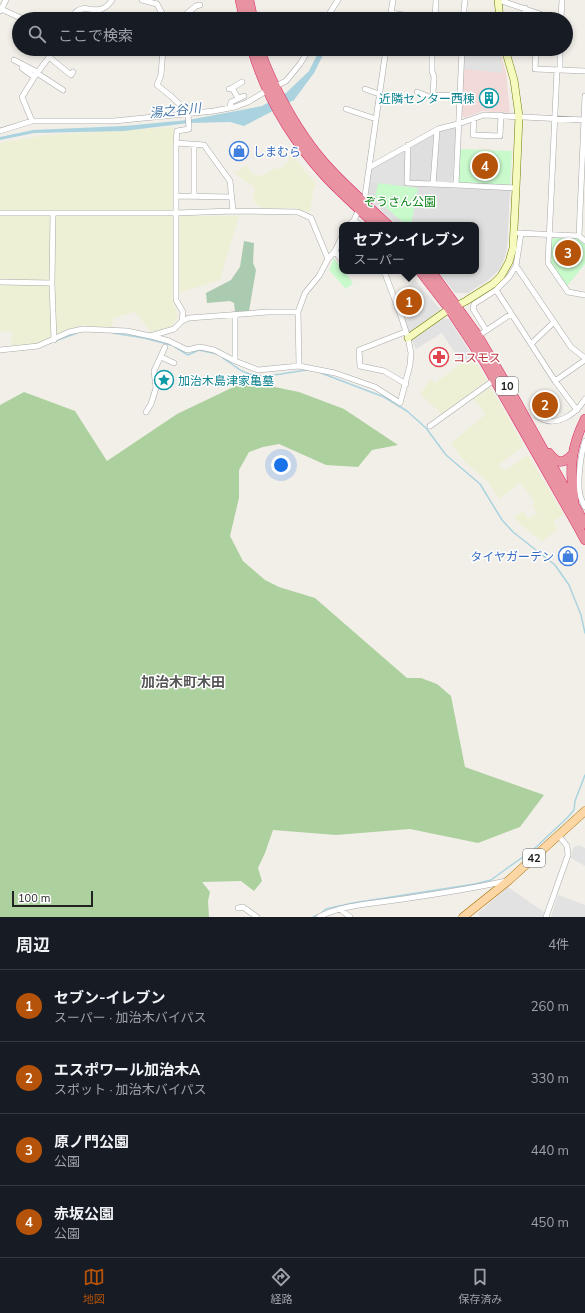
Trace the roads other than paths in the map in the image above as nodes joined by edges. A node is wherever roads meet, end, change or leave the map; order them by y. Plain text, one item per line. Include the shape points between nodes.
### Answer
1 (6, 0) edge
2 (112, 0) edge
3 (142, 0) edge
4 (240, 0) edge
5 (249, 0) edge
6 (338, 0) edge
7 (393, 0) edge
8 (436, 0) edge
9 (465, 0) edge
10 (498, 0) edge
11 (562, 0) edge
12 (200, 5) dead end
13 (525, 8) junction
14 (0, 10) edge
15 (76, 12) edge
16 (161, 12) edge
17 (189, 12) edge
18 (243, 12) edge
19 (252, 12) edge
20 (330, 12) edge
21 (391, 12) edge
22 (435, 12) edge
23 (464, 12) edge
24 (499, 12) edge
25 (525, 12) edge
26 (535, 12) edge
27 (561, 12) edge
28 (12, 15) edge
29 (162, 56) edge
30 (255, 56) edge
31 (262, 56) edge
32 (305, 56) edge
33 (385, 56) edge
34 (431, 56) edge
35 (462, 56) edge
36 (507, 56) edge
37 (536, 56) edge
38 (559, 56) edge
39 (49, 57) joint
40 (14, 60) dead end
41 (22, 68) dead end
42 (558, 70) junction
43 (585, 71) edge
44 (73, 72) dead end
45 (36, 74) junction
46 (242, 82) dead end
47 (365, 89) dead end
48 (63, 90) dead end
49 (273, 91) junction
50 (417, 92) dead end
51 (379, 94) junction
52 (435, 95) junction
53 (459, 96) junction
54 (585, 96) edge
55 (230, 108) junction
56 (346, 109) dead end
57 (188, 114) junction
58 (501, 115) junction
59 (519, 116) junction
60 (555, 118) junction
61 (376, 119) junction
62 (474, 119) junction
63 (584, 120) junction
64 (32, 122) junction
65 (458, 124) junction
66 (437, 130) junction
67 (0, 131) edge
68 (176, 143) junction
69 (194, 145) junction
70 (408, 145) junction
71 (584, 163) edge
72 (370, 167) junction
73 (433, 184) junction
74 (456, 185) junction
75 (516, 188) junction
76 (176, 196) junction
77 (194, 196) junction
78 (232, 197) junction
79 (583, 201) edge
80 (361, 204) junction
81 (233, 212) junction
82 (0, 213) edge
83 (53, 213) junction
84 (176, 213) junction
85 (354, 220) joint
86 (356, 222) edge
87 (374, 222) edge
88 (384, 222) edge
89 (518, 233) junction
90 (550, 234) junction
91 (579, 236) junction
92 (585, 241) edge
93 (339, 242) edge
94 (335, 251) junction
95 (339, 257) edge
96 (328, 259) junction
97 (516, 266) junction
98 (385, 274) edge
99 (423, 274) edge
100 (433, 274) edge
101 (0, 282) edge
102 (52, 283) junction
103 (496, 290) junction
104 (585, 295) edge
105 (453, 308) junction
106 (298, 312) junction
107 (235, 314) junction
108 (511, 314) junction
109 (182, 321) junction
110 (554, 322) junction
111 (486, 330) junction
112 (406, 335) junction
113 (150, 336) junction
114 (478, 336) junction
115 (54, 340) junction
116 (167, 343) junction
117 (531, 344) junction
118 (0, 350) edge
119 (161, 357) junction
120 (585, 359) edge
121 (235, 361) junction
122 (174, 363) dead end
123 (299, 366) junction
124 (494, 380) junction
125 (554, 381) junction
126 (406, 384) junction
127 (585, 400) edge
128 (577, 410) junction
129 (146, 412) dead end
130 (537, 416) dead end
131 (585, 419) edge
132 (430, 426) dead end
133 (585, 441) edge
134 (539, 442) junction
135 (572, 456) junction
136 (583, 469) edge
137 (575, 507) junction
138 (585, 507) edge
139 (581, 525) edge
140 (585, 540) edge
141 (585, 811) edge
142 (559, 836) junction
143 (508, 881) junction
144 (238, 908) dead end
145 (340, 910) junction
146 (257, 917) edge
147 (319, 917) edge
148 (350, 917) edge
149 (464, 917) edge
150 (546, 917) edge

1 - 14 street
2 - 15 street via 104,9 82,9
3 - 16 street via 157,4
4 - 18 highway
5 - 19 highway
6 - 20 street
7 - 21 street
8 - 22 street
9 - 23 street
10 - 13 street
10 - 24 street
11 - 27 street
12 - 17 street
13 - 25 street
13 - 26 street
14 - 28 street
29 - 57 street via 161,75 157,85
30 - 49 highway via 260,71
31 - 49 highway
32 - 49 street via 286,81
33 - 51 street
34 - 52 street
35 - 53 street
36 - 59 street via 514,80
37 - 42 street via 535,69
38 - 42 street
39 - 44 street via 71,74
39 - 45 street
40 - 45 street
41 - 45 street
42 - 43 street
42 - 60 street
45 - 48 street
45 - 64 street via 22,97
46 - 55 street via 231,88 241,97 231,102
47 - 51 street
49 - 55 street
49 - 80 highway via 310,158 326,176
50 - 52 street via 432,98
51 - 61 street
52 - 53 street
53 - 65 street
54 - 63 street
55 - 57 street
56 - 61 street
57 - 64 street via 114,121
57 - 68 street via 189,129 176,131
58 - 59 street
58 - 62 street via 484,114
58 - 62 street via 500,136 473,135
59 - 60 street
59 - 75 street
60 - 63 street
60 - 90 street
61 - 72 street
62 - 65 street
63 - 71 street
64 - 67 street
65 - 66 street
65 - 74 street
66 - 70 street
66 - 73 street
68 - 69 street
68 - 76 street
69 - 77 street
69 - 78 street via 204,145 230,181
70 - 72 street
70 - 73 street via 407,183
71 - 79 street
72 - 80 street
73 - 74 street
74 - 75 street
75 - 89 street
76 - 77 street
76 - 84 street
77 - 78 street
78 - 81 street
79 - 91 street
80 - 85 street
80 - 87 highway
80 - 88 highway
81 - 84 street
81 - 96 street via 298,212 311,218
82 - 83 street
83 - 84 street
83 - 102 street
84 - 109 street via 176,300 183,312
85 - 86 street
89 - 90 street
89 - 97 street
89 - 105 street via 509,262 501,276 493,284
90 - 91 street
90 - 104 street via 548,263 568,292
91 - 92 street
93 - 94 street
94 - 95 street
94 - 96 street
96 - 106 street via 306,293
97 - 103 street
97 - 110 street
98 - 112 street
99 - 105 highway, 10
100 - 105 highway, 10
101 - 102 street
102 - 115 street
103 - 108 street
103 - 111 street via 474,304 473,309
105 - 112 street
105 - 114 highway, 10
105 - 124 highway, 10
106 - 107 street
106 - 123 street
107 - 109 street via 189,318
107 - 121 street
108 - 111 street
108 - 117 street
109 - 113 street via 174,329
110 - 117 street
110 - 120 street via 571,347
111 - 114 street
112 - 126 street via 411,353
112 - 126 street via 359,350 360,366 384,371
113 - 115 street via 127,331 82,329
113 - 116 street
114 - 134 highway, 10
115 - 118 street via 38,346
116 - 119 street
116 - 121 street via 187,350 200,347 214,350
117 - 125 street
119 - 122 street
119 - 129 street via 154,371 156,388
120 - 125 street
121 - 123 street via 258,370
123 - 126 street via 335,373 375,387 400,403
124 - 132 street
124 - 139 highway, 10
125 - 128 street
127 - 128 street
128 - 130 street via 564,420 558,421
131 - 135 highway, 10
133 - 136 street via 582,451
134 - 135 highway, 10 via 557,461 563,462
134 - 137 highway, 10
135 - 137 highway, 10 via 571,476
136 - 138 street via 579,489
137 - 139 highway, 10
139 - 140 highway, 10
141 - 142 main road, 42
142 - 143 main road, 42
142 - 150 street via 567,846 568,855
143 - 145 street
143 - 149 main road, 42
144 - 146 street via 242,907
145 - 147 street via 327,912
145 - 148 street

